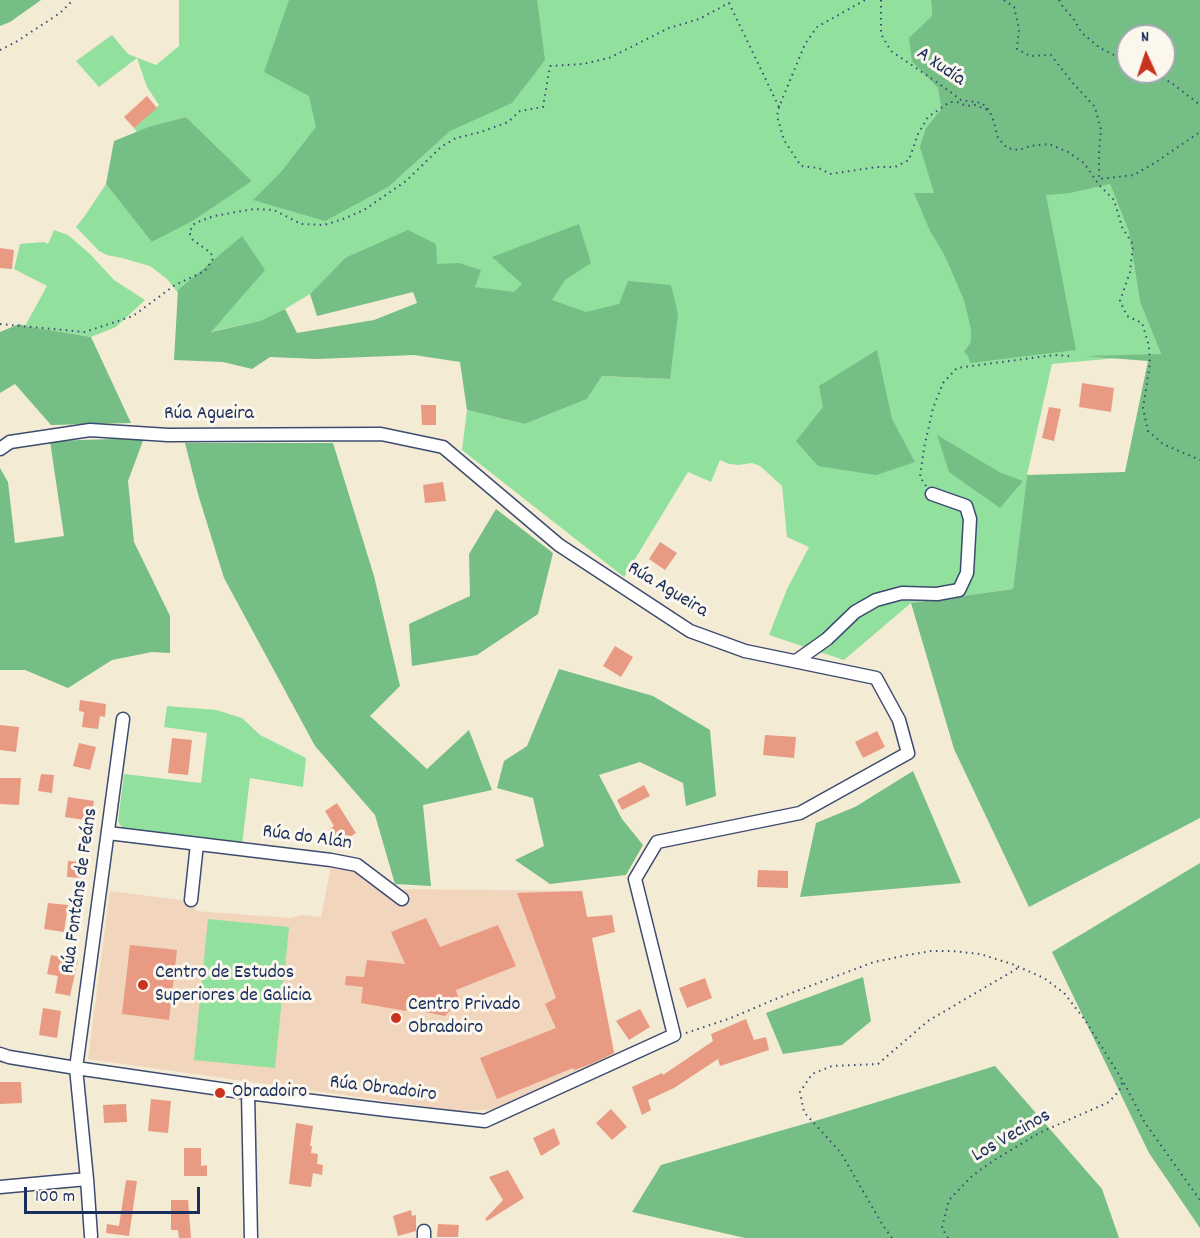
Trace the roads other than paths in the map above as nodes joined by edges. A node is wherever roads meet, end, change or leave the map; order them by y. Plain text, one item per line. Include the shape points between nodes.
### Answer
1 (0, 449) edge
2 (932, 494) road end
3 (795, 661) junction
4 (123, 719) dead end
5 (108, 833) junction
6 (197, 844) junction
7 (402, 899) dead end
8 (191, 900) dead end
9 (674, 1035) joint
10 (0, 1054) edge
11 (76, 1068) junction
12 (248, 1093) junction
13 (87, 1179) junction
14 (0, 1187) edge
15 (91, 1236) dead end
16 (251, 1238) edge

1 - 3 street, Rúa Agueira via 10,442 90,430 168,435 381,434 443,447 559,546 690,631 745,651
2 - 3 street via 966,506 970,519 967,573 959,590 902,593 876,600 855,612 827,639
3 - 9 street, Rúa Agueira via 876,678 899,720 908,753 801,813 657,842 635,879
4 - 5 street, Rúa Fontáns de Feáns
5 - 6 street, Rúa do Alán
5 - 11 street, Rúa Fontáns de Feáns
6 - 7 street, Rúa do Alán via 357,864
6 - 8 street
9 - 12 street, Rúa Obradoiro via 485,1121
10 - 11 street, Rúa Obradoiro
11 - 12 street, Rúa Obradoiro
11 - 13 street, Rúa Fontáns de Feáns
12 - 16 street
13 - 14 street
13 - 15 street, Rúa Fontáns de Feáns

